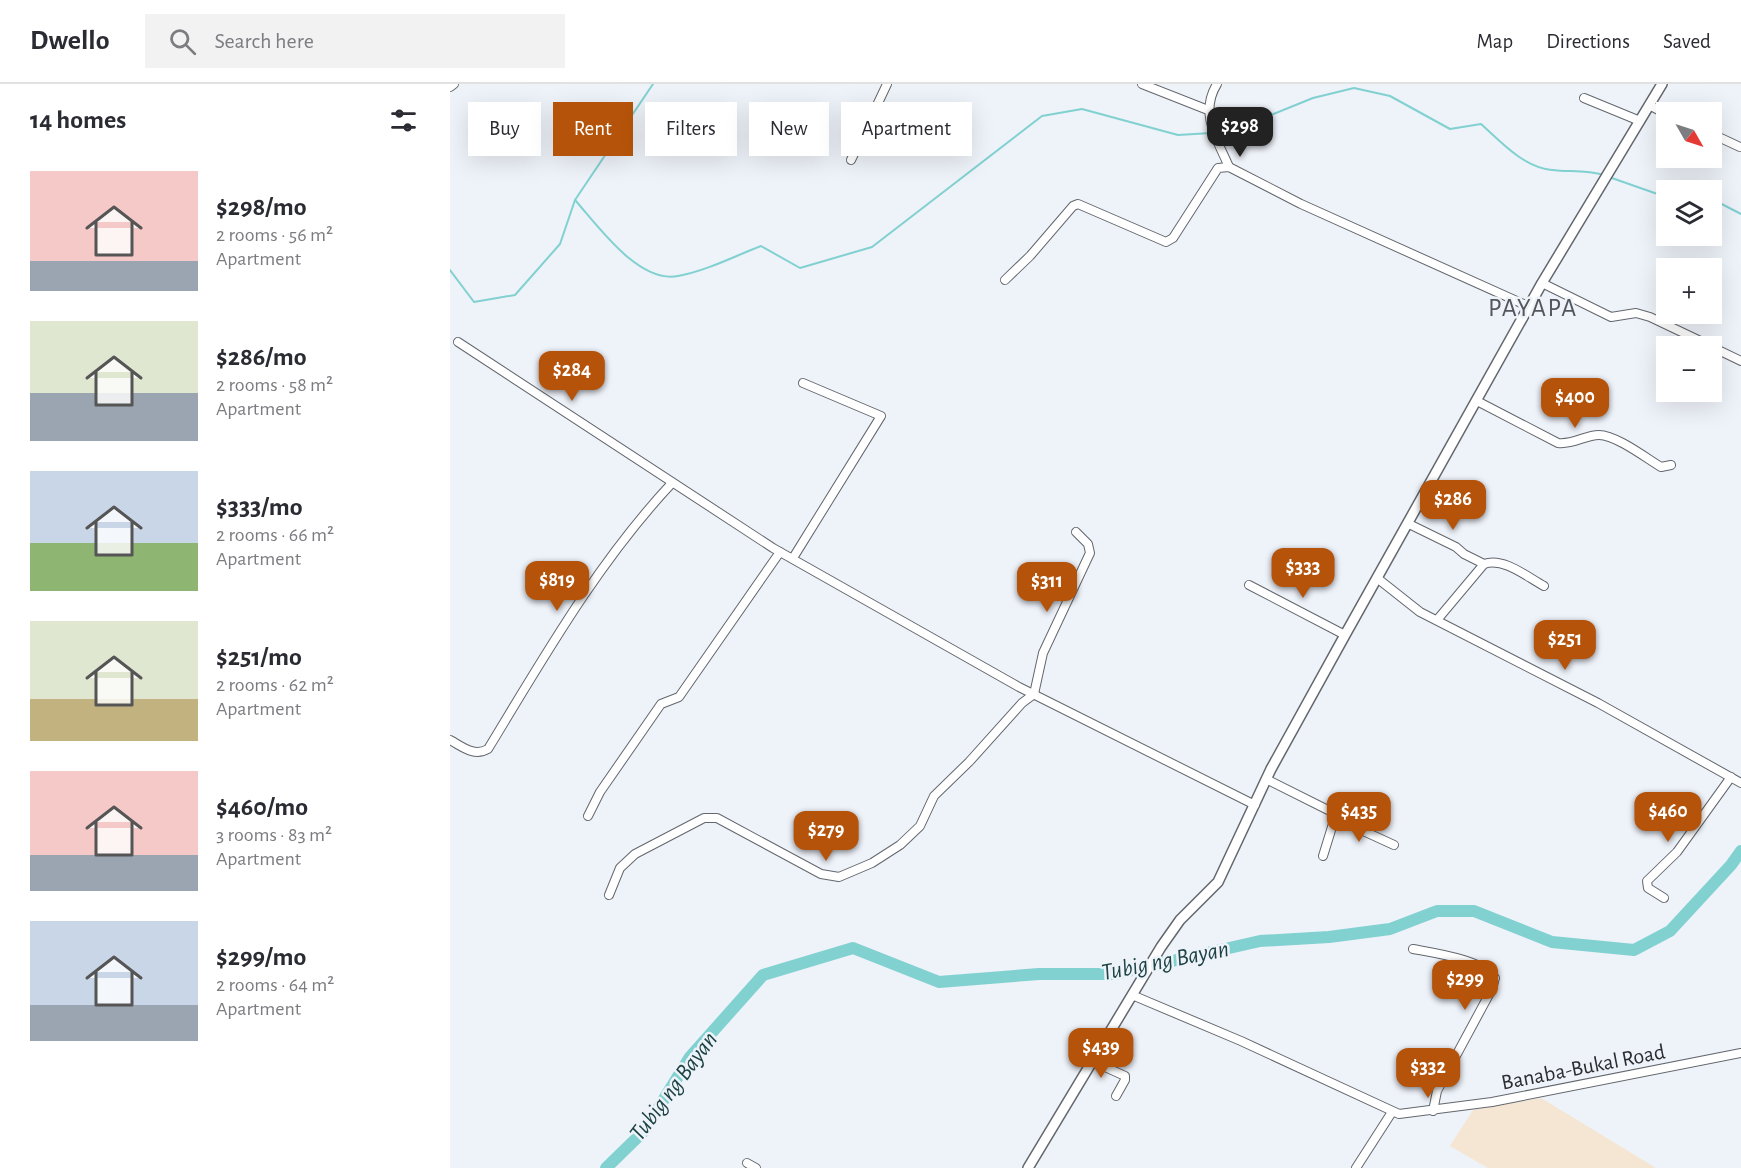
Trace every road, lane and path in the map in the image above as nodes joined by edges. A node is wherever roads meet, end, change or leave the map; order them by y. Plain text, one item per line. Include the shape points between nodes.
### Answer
1 (454, 84) edge
2 (887, 84) edge
3 (1142, 84) edge
4 (1217, 84) edge
5 (1662, 84) edge
6 (450, 87) edge
7 (1584, 98) dead end
8 (1649, 105) junction
9 (1656, 109) edge
10 (1208, 110) junction
11 (1640, 121) junction
12 (1722, 139) edge
13 (1740, 147) edge
14 (851, 160) dead end
15 (1229, 167) junction
16 (1005, 280) dead end
17 (1542, 283) junction
18 (1530, 307) junction
19 (1689, 336) edge
20 (458, 342) dead end
21 (1722, 352) edge
22 (1741, 361) edge
23 (803, 383) dead end
24 (1477, 401) junction
25 (1671, 465) dead end
26 (672, 483) junction
27 (1409, 524) junction
28 (1076, 532) dead end
29 (780, 552) junction
30 (793, 558) junction
31 (1484, 564) junction
32 (1377, 578) junction
33 (1249, 585) dead end
34 (1544, 586) dead end
35 (1437, 620) junction
36 (1345, 635) junction
37 (1034, 694) junction
38 (450, 740) edge
39 (1731, 777) junction
40 (1266, 779) junction
41 (1741, 783) edge
42 (1255, 805) junction
43 (588, 816) dead end
44 (1335, 818) junction
45 (1394, 845) dead end
46 (1323, 856) dead end
47 (609, 895) dead end
48 (1664, 898) dead end
49 (1413, 949) dead end
50 (1132, 995) junction
51 (1741, 1053) edge
52 (1092, 1061) junction
53 (1116, 1096) dead end
54 (1433, 1111) junction
55 (1392, 1112) junction
56 (747, 1163) dead end
57 (756, 1168) edge
58 (1029, 1168) edge
59 (1356, 1168) edge

1 - 6 street
2 - 14 street
3 - 10 street
4 - 10 street via 1209,97
5 - 8 main road
7 - 11 street
8 - 9 street
8 - 11 main road
10 - 15 street
11 - 17 main road
12 - 13 street
15 - 16 street via 1218,168 1173,238 1166,242 1078,204
15 - 18 street via 1300,204
17 - 18 main road
17 - 19 street via 1611,317 1636,313
18 - 24 main road
20 - 26 street
21 - 22 street
23 - 30 street via 880,416
24 - 25 street via 1558,443 1598,435 1610,437 1661,467
24 - 27 main road
26 - 29 street
26 - 38 street via 639,519 564,624 488,748 472,752
27 - 31 street
27 - 32 main road
28 - 37 street via 1088,544 1090,554 1042,652
29 - 30 street
29 - 43 street via 679,697 661,704 600,792
30 - 37 street
31 - 34 street via 1504,564
31 - 35 street
32 - 35 street via 1420,612
32 - 36 main road
33 - 36 street
35 - 39 street
36 - 40 main road
37 - 42 street
37 - 47 street via 934,795 920,826 872,863 839,877 821,874 717,818 704,818 635,854 620,868
39 - 41 street
39 - 48 street via 1677,852 1647,881 1648,888
40 - 42 main road
40 - 44 street via 1333,811
42 - 50 main road via 1218,882 1180,920
44 - 45 street
44 - 46 street
49 - 54 street via 1454,957 1491,971 1495,978 1437,1091
50 - 52 main road
50 - 55 street, Banaba-Bukal Road
51 - 54 street, Banaba-Bukal Road
52 - 53 street via 1125,1076
52 - 58 main road
54 - 55 street, Banaba-Bukal Road
55 - 59 street
56 - 57 street

